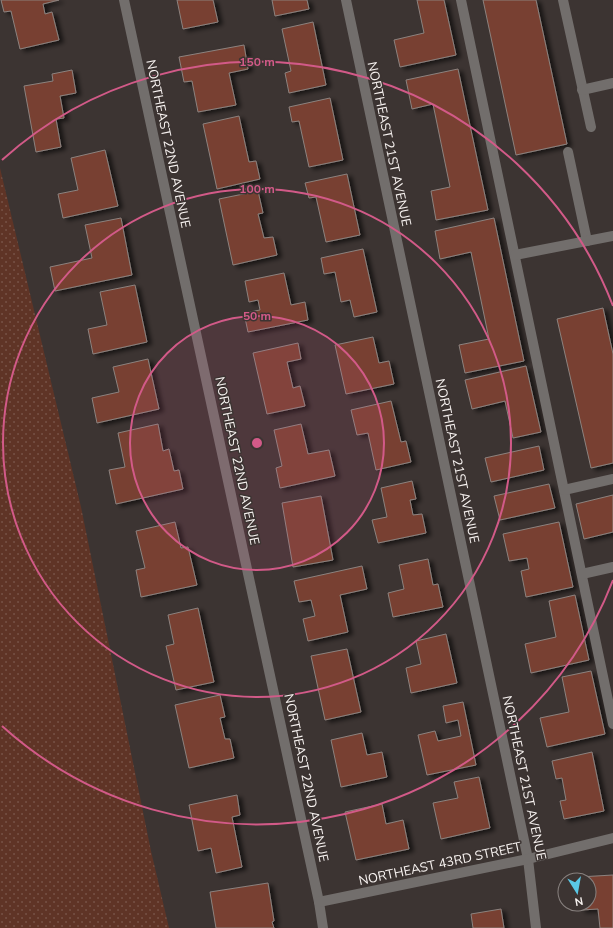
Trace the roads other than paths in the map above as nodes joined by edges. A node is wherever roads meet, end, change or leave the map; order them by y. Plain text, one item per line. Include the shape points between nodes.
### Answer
1 (124, 0) edge
2 (346, 0) edge
3 (461, 0) edge
4 (563, 0) edge
5 (613, 83) edge
6 (582, 90) junction
7 (591, 127) dead end
8 (568, 152) dead end
9 (613, 236) edge
10 (587, 241) junction
11 (515, 255) junction
12 (613, 479) edge
13 (564, 490) junction
14 (613, 567) edge
15 (582, 574) junction
16 (613, 724) edge
17 (613, 838) edge
18 (528, 859) junction
19 (319, 902) junction
20 (323, 928) edge
21 (536, 928) edge

1 - 19 street, NORTHEAST 22ND AVENUE
2 - 18 street, NORTHEAST 21ST AVENUE
3 - 11 street
4 - 6 street
5 - 6 street
6 - 7 street
8 - 10 street
9 - 10 street
10 - 11 street
11 - 13 street
12 - 13 street
13 - 15 street
14 - 15 street
15 - 16 street
17 - 18 street, NORTHEAST 43RD STREET
18 - 19 street, NORTHEAST 43RD STREET
18 - 21 street, NORTHEAST 21ST AVENUE
19 - 20 street, NORTHEAST 22ND AVENUE

